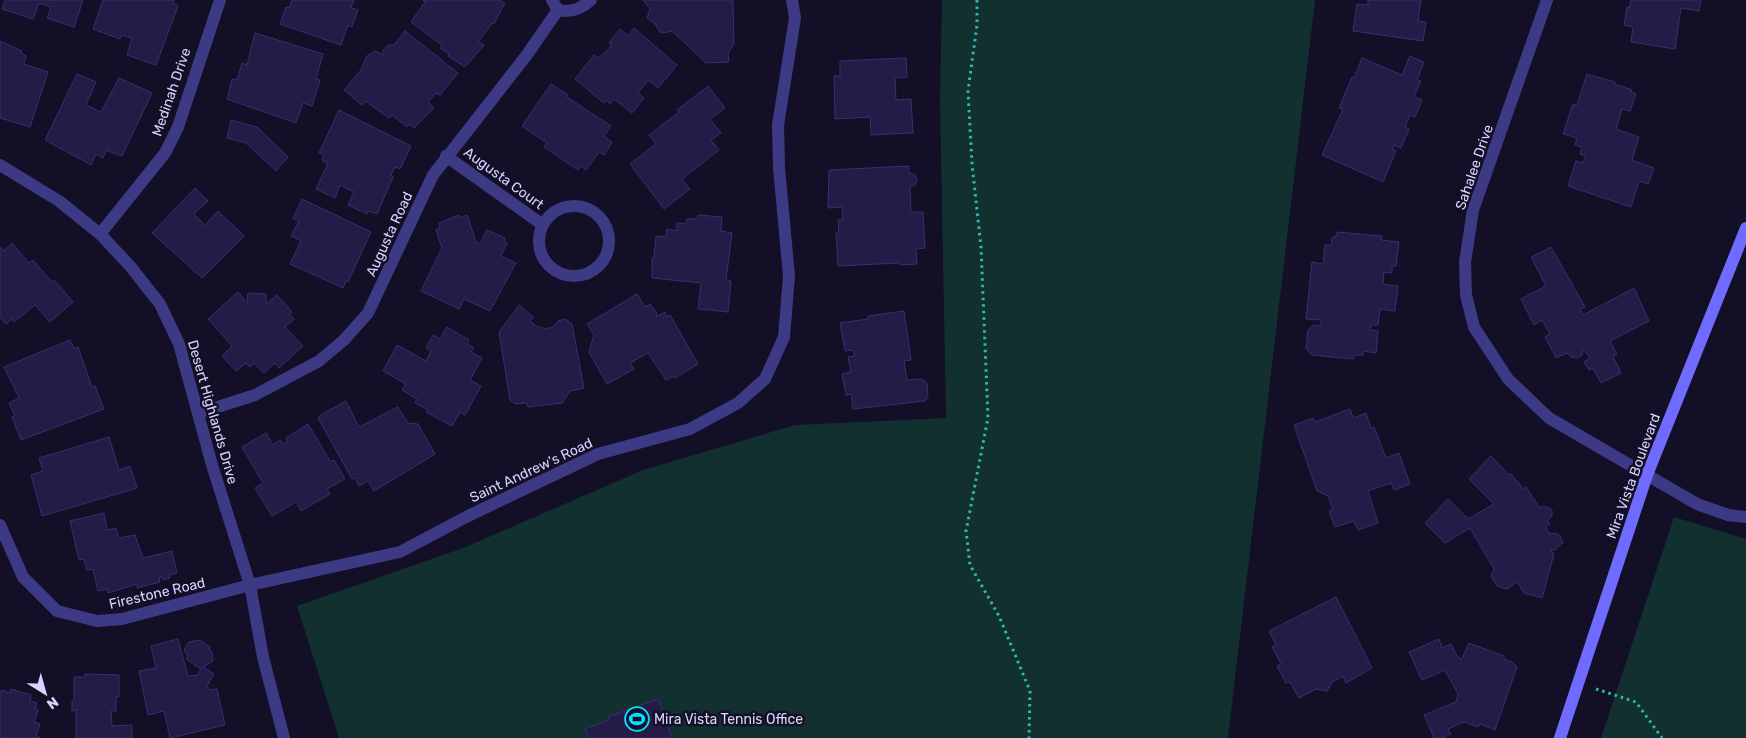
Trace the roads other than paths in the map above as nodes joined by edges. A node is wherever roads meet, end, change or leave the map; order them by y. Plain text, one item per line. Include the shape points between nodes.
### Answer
1 (220, 0) edge
2 (591, 0) edge
3 (792, 0) edge
4 (1548, 0) edge
5 (555, 5) edge
6 (446, 156) junction
7 (0, 165) edge
8 (543, 225) junction
9 (1746, 228) edge
10 (100, 234) junction
11 (199, 413) junction
12 (1647, 475) junction
13 (1746, 517) edge
14 (0, 525) edge
15 (250, 585) junction
16 (284, 738) edge
17 (1560, 738) edge

1 - 10 street, Medinah Drive via 178,127 165,153
2 - 5 street, Augusta Road via 570,12
3 - 15 street, Saint Andrew's Road via 795,18 778,125 789,276 784,337 765,379 738,403 690,429 598,454 400,552
4 - 12 street, Sahalee Drive via 1473,210 1465,262 1466,295 1474,327 1508,379 1549,418
5 - 6 street, Augusta Road via 526,56
6 - 8 street, Augusta Court
6 - 11 street, Augusta Road via 368,313 344,340 320,361 285,380 255,395
7 - 10 street, Desert Highlands Drive via 59,201
8 - 8 street, Augusta Court via 562,208 575,205 587,208 606,225 608,250 602,262 592,270 574,275 556,270 540,250
9 - 12 street, Mira Vista Boulevard
10 - 11 street, Desert Highlands Drive via 160,304 179,344
11 - 15 street, Desert Highlands Drive
12 - 13 street, Sahalee Drive via 1697,504 1728,515
12 - 17 street, Mira Vista Boulevard
14 - 15 street, Firestone Road via 22,578 57,611 80,618 97,621 122,619
15 - 16 street, Desert Highlands Drive via 263,658

